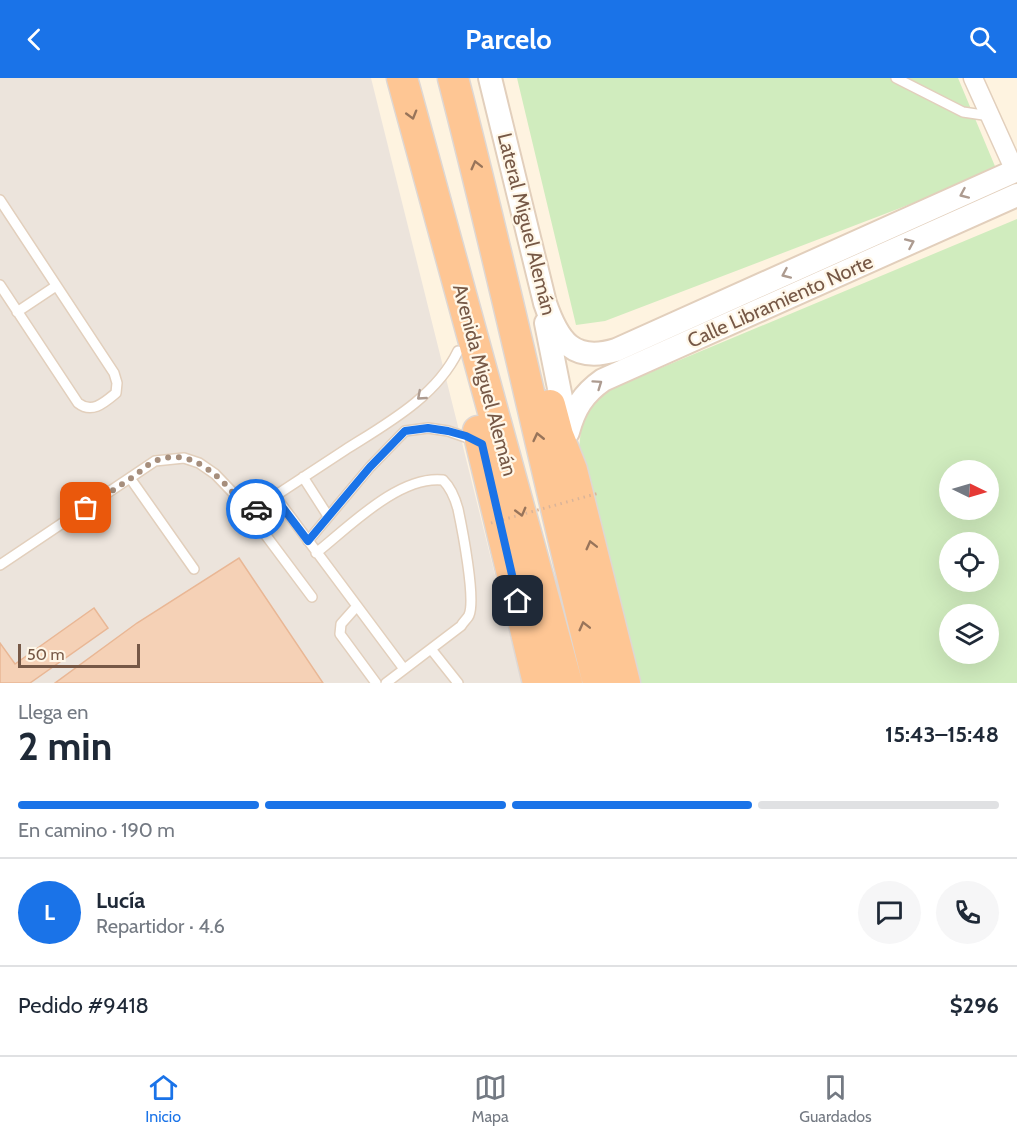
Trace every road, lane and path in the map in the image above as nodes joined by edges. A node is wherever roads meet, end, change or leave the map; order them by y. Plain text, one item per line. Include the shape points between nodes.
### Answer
1 (402, 78) edge
2 (453, 78) edge
3 (490, 78) edge
4 (896, 78) edge
5 (973, 78) edge
6 (990, 116) junction
7 (1016, 171) edge
8 (1017, 195) edge
9 (0, 200) edge
10 (488, 214) junction
11 (443, 225) junction
12 (528, 239) junction
13 (0, 285) edge
14 (56, 286) junction
15 (17, 312) junction
16 (458, 351) junction
17 (587, 353) joint
18 (398, 416) junction
19 (405, 431) junction
20 (568, 432) junction
21 (482, 444) junction
22 (572, 470) junction
23 (303, 477) junction
24 (130, 478) junction
25 (599, 493) dead end
26 (274, 496) junction
27 (249, 513) junction
28 (328, 516) junction
29 (490, 523) dead end
30 (308, 541) junction
31 (316, 553) junction
32 (0, 565) edge
33 (194, 569) dead end
34 (312, 597) dead end
35 (357, 606) junction
36 (431, 649) junction
37 (404, 669) junction
38 (376, 683) edge
39 (386, 683) edge
40 (458, 683) edge
41 (538, 683) edge
42 (567, 683) edge
43 (598, 683) edge
44 (625, 683) edge

1 -> 11 highway, Avenida Miguel Alemán
10 -> 2 highway, Avenida Miguel Alemán
3 - 12 street, Lateral Miguel Alemán
4 - 6 lane via 963,112
5 - 6 street
6 - 7 street
7 -> 17 street, Calle Libramiento Norte via 616,350
20 -> 8 street, Calle Libramiento Norte via 580,401 603,380
9 - 14 lane
10 - 22 highway via 526,313 558,435
43 -> 10 highway, Avenida Miguel Alemán
11 - 16 highway via 450,321
11 -> 42 highway, Avenida Miguel Alemán
12 - 17 street, Lateral Miguel Alemán via 556,332 567,346
12 - 20 street
13 - 15 lane
14 - 15 lane
14 - 15 lane via 114,373 116,393 105,402 91,409 78,403
16 -> 18 lane via 436,383
16 - 21 highway
18 - 19 lane
18 - 23 lane
19 - 21 lane via 448,431
19 - 28 lane
20 - 22 street
21 - 41 highway
44 -> 22 highway
23 - 26 lane
23 - 28 lane
24 - 27 lane via 156,461 184,458 215,474
24 - 32 lane
24 - 33 lane
25 - 29 path, bridge
26 - 27 lane
26 - 30 lane
27 - 34 lane
28 - 30 lane
30 - 31 lane
31 - 35 lane
31 - 36 lane via 400,488 430,478 443,480 458,507 472,600 469,615 461,626
35 - 37 lane
35 - 38 lane via 341,624 340,633
36 - 37 lane
36 - 40 lane
37 - 39 lane

